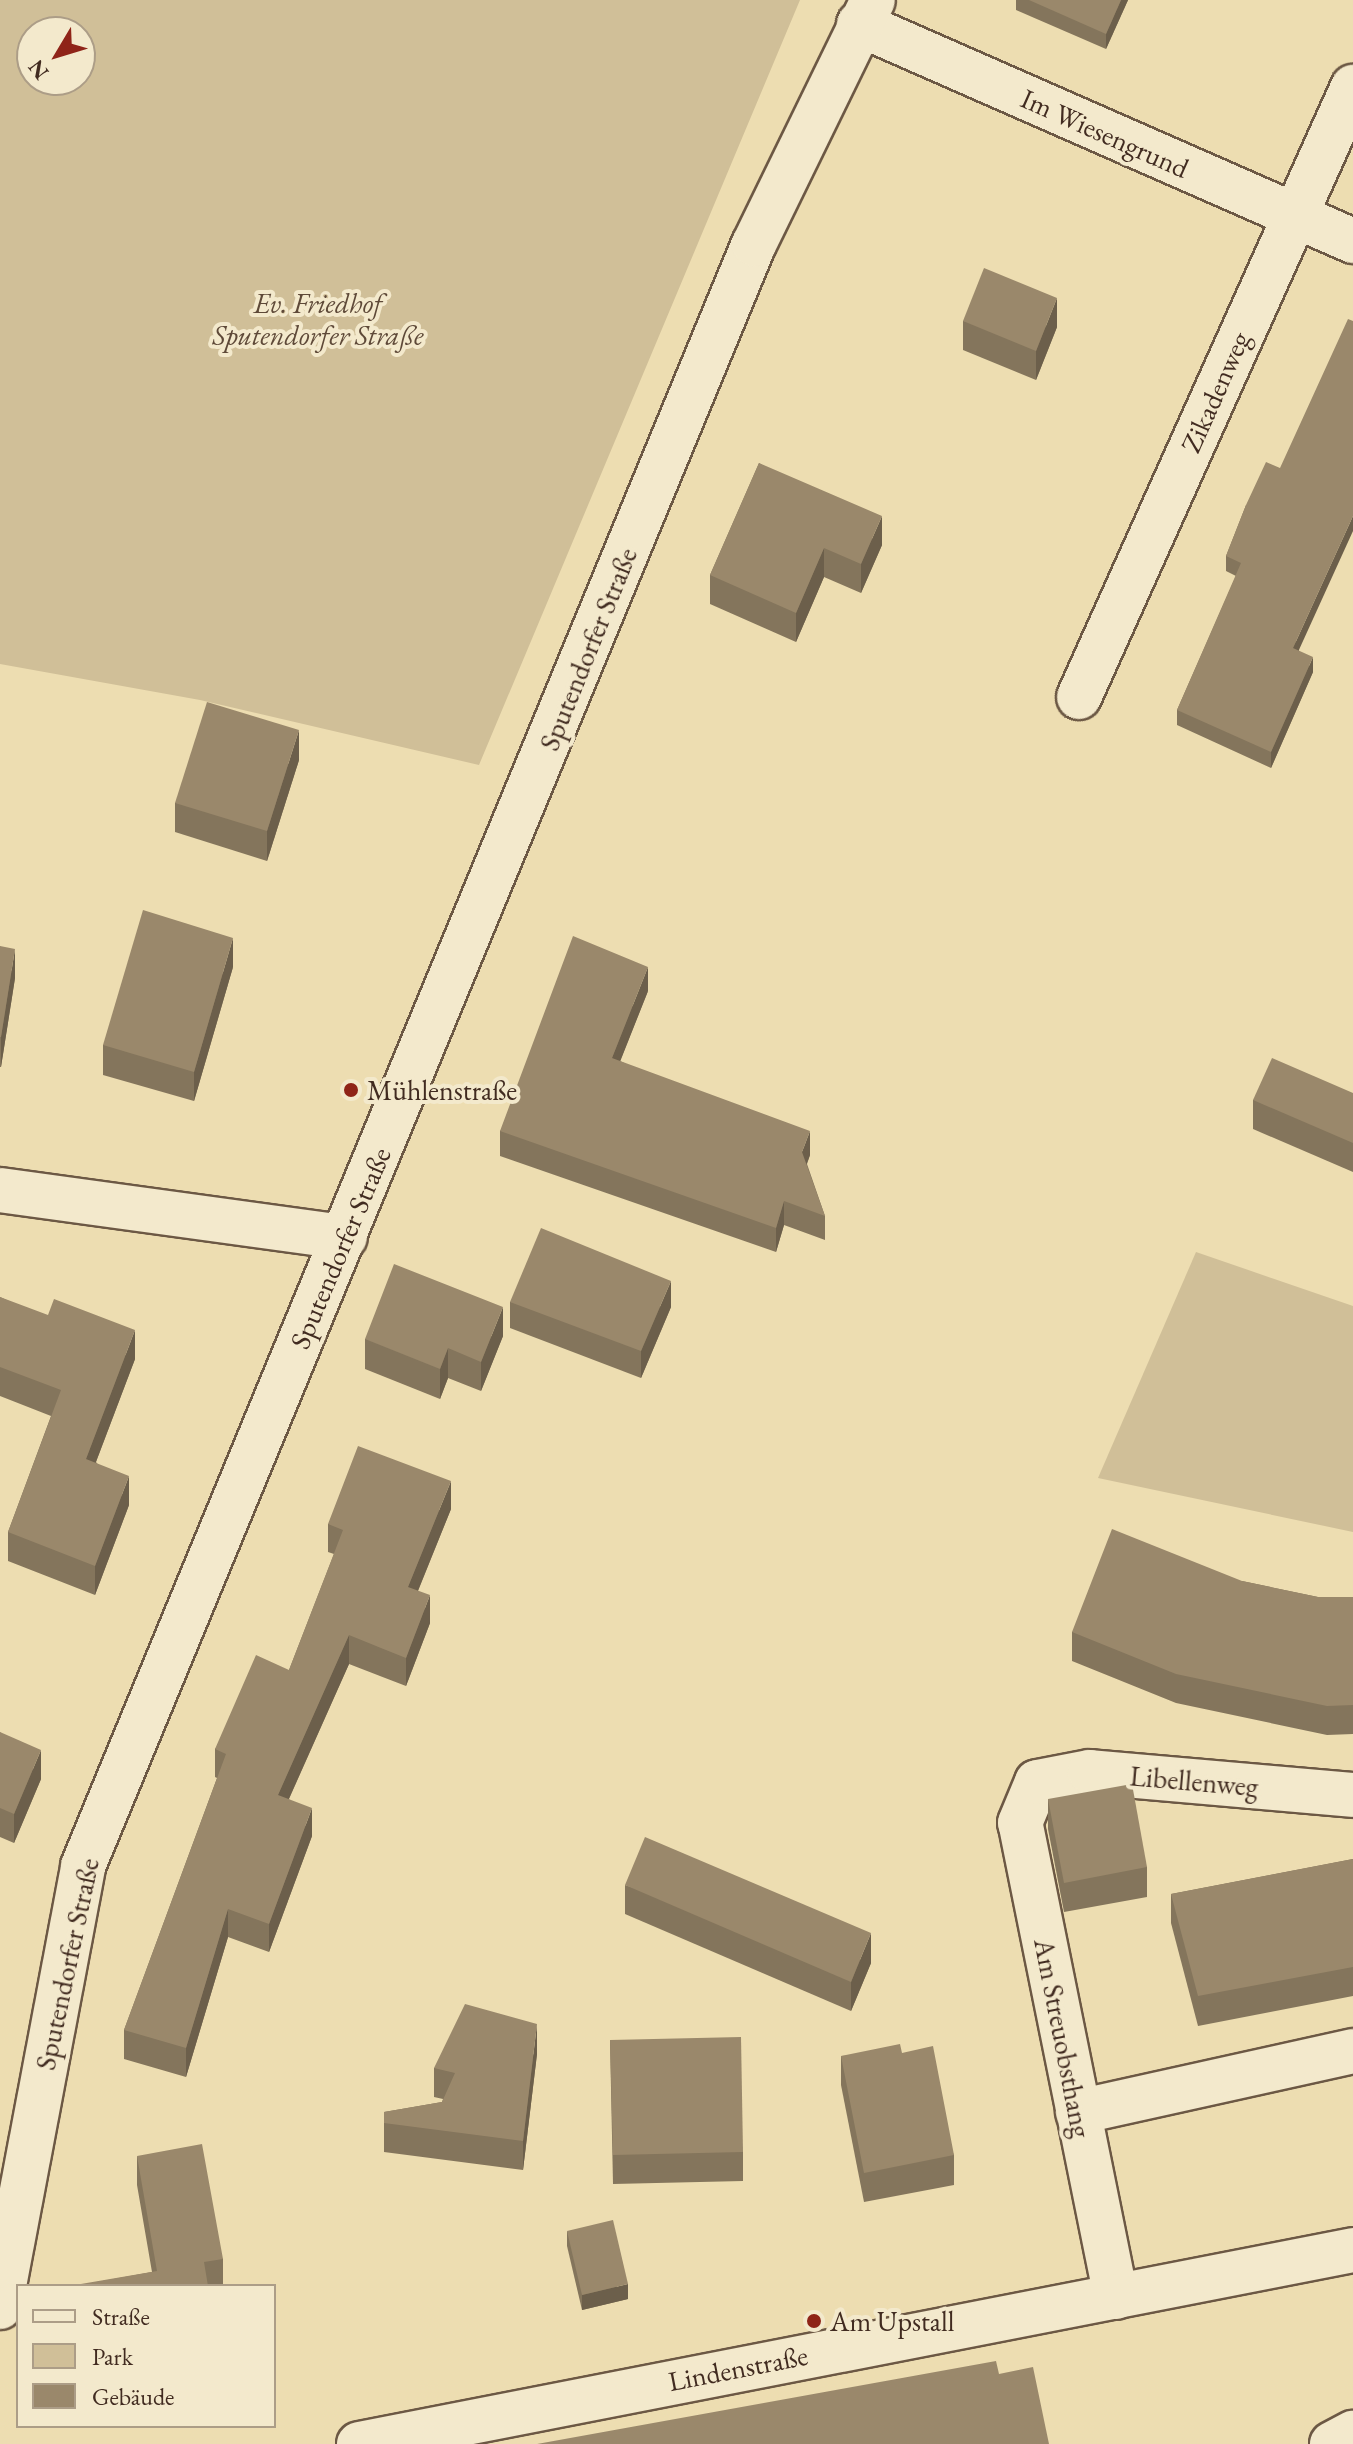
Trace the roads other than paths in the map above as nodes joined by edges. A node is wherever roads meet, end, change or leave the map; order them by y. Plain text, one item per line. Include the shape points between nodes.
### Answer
1 (866, 12) edge
2 (1353, 87) edge
3 (1293, 216) junction
4 (1353, 241) edge
5 (1079, 697) dead end
6 (0, 1190) edge
7 (345, 1237) junction
8 (1037, 1782) joint
9 (1353, 1795) edge
10 (1353, 2051) edge
11 (1078, 2112) junction
12 (1353, 2250) edge
13 (1116, 2297) junction
14 (0, 2307) edge
15 (1353, 2433) edge
16 (359, 2444) edge
17 (1332, 2444) edge

1 - 3 street, Im Wiesengrund
1 - 7 street, Sputendorfer Straße via 754,244
2 - 3 street, Zikadenweg
3 - 4 street, Im Wiesengrund
3 - 5 street, Zikadenweg
6 - 7 street
7 - 14 street, Sputendorfer Straße via 83,1866
8 - 9 street, Libellenweg via 1090,1772
8 - 11 street, Am Streuobsthang via 1020,1823
10 - 11 street
11 - 13 street, Am Streuobsthang
12 - 13 street, Lindenstraße
13 - 16 street, Lindenstraße
15 - 17 street

